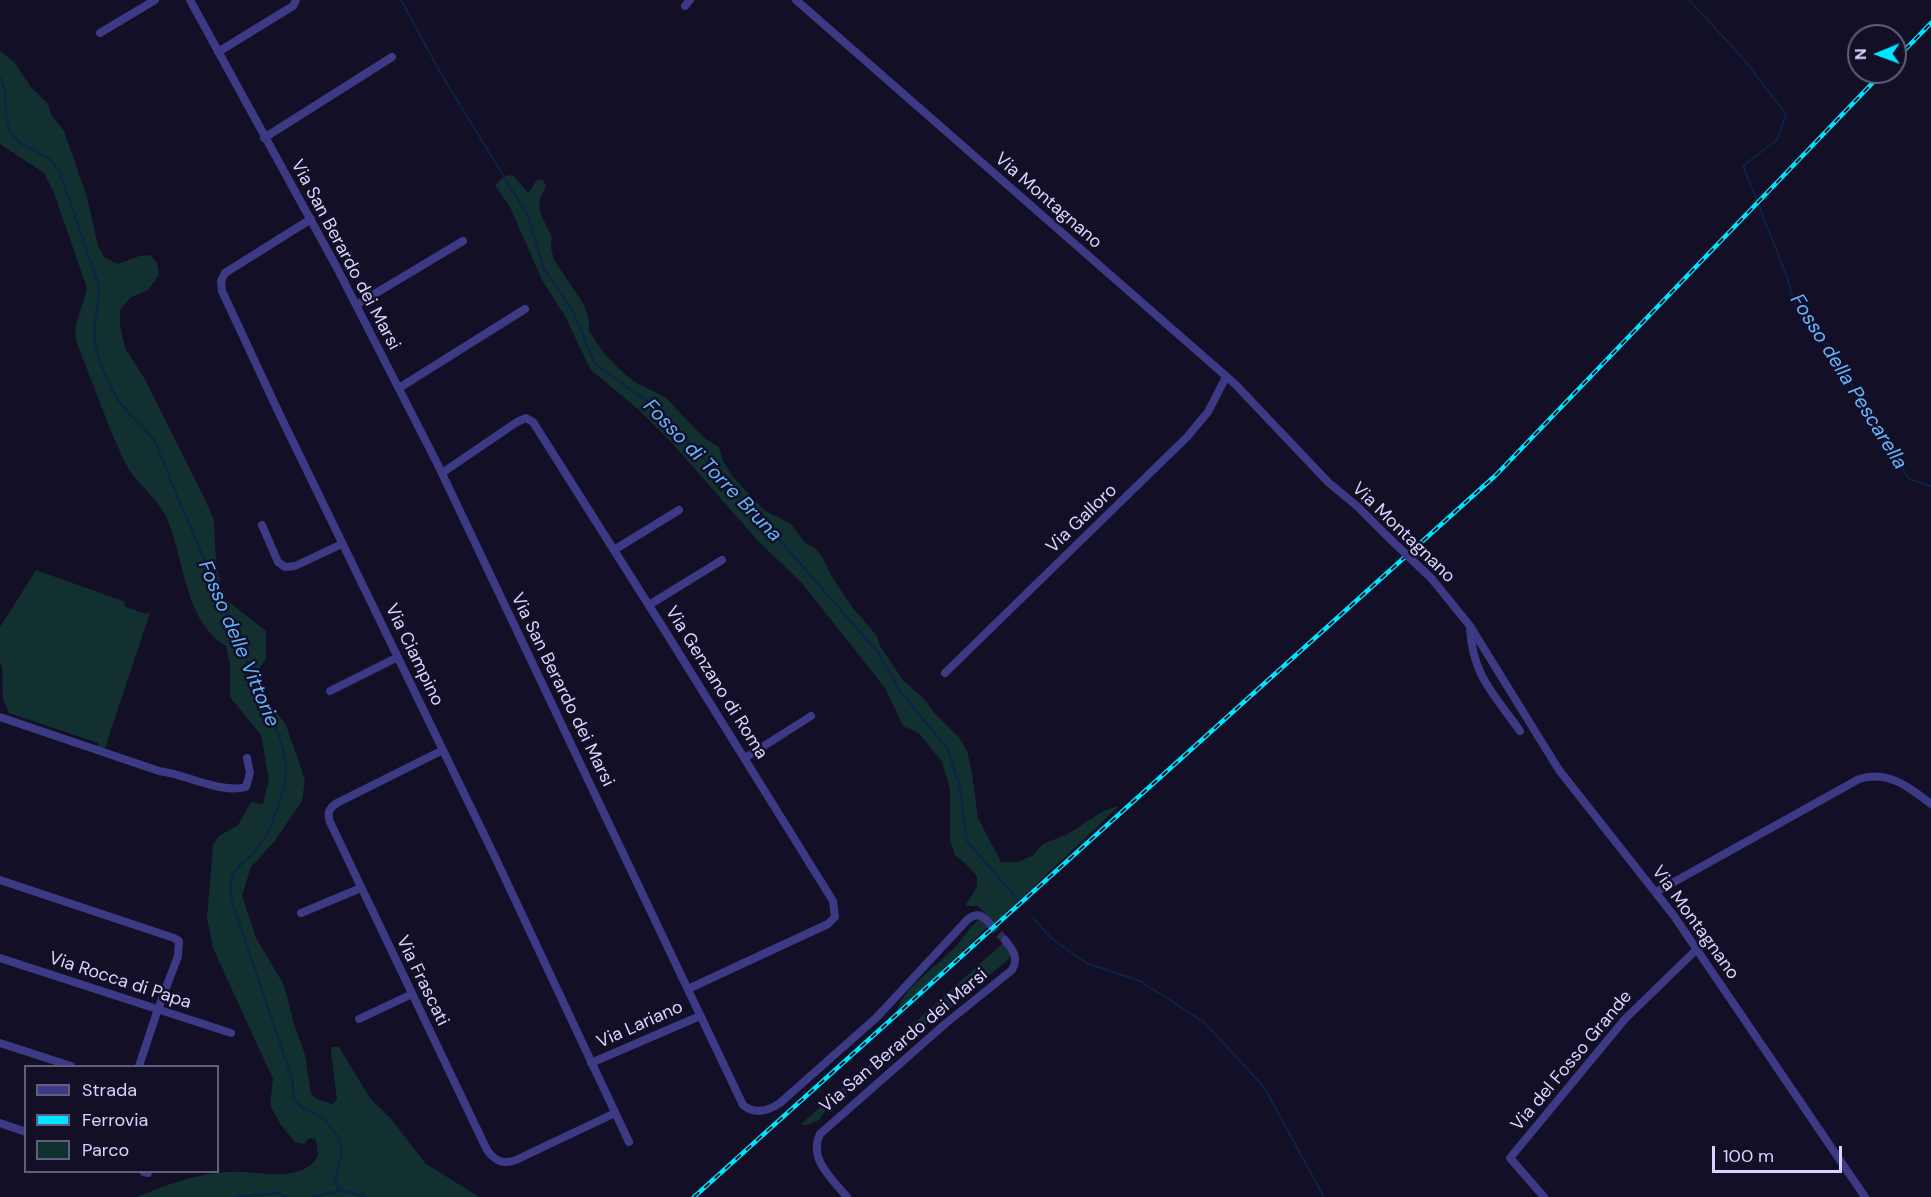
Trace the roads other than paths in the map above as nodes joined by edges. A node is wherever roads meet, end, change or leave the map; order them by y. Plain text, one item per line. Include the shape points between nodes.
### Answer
1 (155, 0) edge
2 (190, 0) edge
3 (296, 0) edge
4 (796, 0) edge
5 (100, 33) dead end
6 (218, 52) junction
7 (392, 57) dead end
8 (264, 138) junction
9 (311, 219) junction
10 (463, 241) dead end
11 (356, 305) junction
12 (525, 309) dead end
13 (1226, 377) junction
14 (399, 388) junction
15 (442, 473) junction
16 (680, 510) dead end
17 (262, 525) dead end
18 (342, 544) junction
19 (614, 550) junction
20 (722, 561) dead end
21 (649, 605) junction
22 (1470, 626) junction
23 (398, 657) junction
24 (945, 673) dead end
25 (330, 691) dead end
26 (811, 716) dead end
27 (0, 717) edge
28 (1520, 731) dead end
29 (443, 750) junction
30 (247, 758) dead end
31 (745, 758) junction
32 (1931, 804) edge
33 (0, 880) edge
34 (360, 888) junction
35 (1656, 892) junction
36 (302, 913) dead end
37 (991, 925) tunnel mouth
38 (1005, 940) tunnel mouth
39 (1697, 950) junction
40 (0, 958) edge
41 (687, 989) junction
42 (412, 994) junction
43 (158, 1009) junction
44 (700, 1016) junction
45 (359, 1019) dead end
46 (231, 1033) dead end
47 (0, 1043) edge
48 (591, 1063) junction
49 (68, 1065) edge
50 (139, 1065) edge
51 (615, 1113) junction
52 (0, 1123) edge
53 (24, 1131) edge
54 (629, 1142) dead end
55 (847, 1197) edge
56 (1544, 1197) edge
57 (1865, 1197) edge

1 - 5 street
2 - 6 street, Via San Berardo dei Marsi
3 - 6 street via 293,6
4 - 13 street, Via Montagnano
6 - 8 street, Via San Berardo dei Marsi
7 - 8 street
8 - 9 street, Via San Berardo dei Marsi
9 - 11 street, Via San Berardo dei Marsi
9 - 18 street, Via Ciampino via 228,270 221,284
10 - 11 street
11 - 14 street, Via San Berardo dei Marsi
12 - 14 street
13 - 22 street, Via Montagnano, bridge via 1328,482 1432,579
13 - 24 street, Via Galloro via 1208,412 1187,437
14 - 15 street, Via San Berardo dei Marsi
15 - 19 street, Via Genzano di Roma via 513,424 530,419
15 - 41 street, Via San Berardo dei Marsi
16 - 19 street
17 - 18 street via 278,562 285,567
18 - 23 street, Via Ciampino
19 - 21 street, Via Genzano di Roma
20 - 21 street
21 - 31 street, Via Genzano di Roma
22 - 28 street via 1477,668
22 - 35 street, Via Montagnano via 1559,770
23 - 25 street
23 - 29 street, Via Ciampino
26 - 31 street
27 - 30 street via 159,771 228,789 246,788 250,773
29 - 34 street, Via Frascati via 330,809 330,822
29 - 48 street, Via Ciampino
31 - 41 street, Via Genzano di Roma via 830,895 834,917 828,924
32 - 35 street via 1894,780 1877,776 1859,778
33 - 43 street via 176,939 180,945 178,956
34 - 36 street
34 - 42 street, Via Frascati
35 - 39 street, Via Montagnano
37 - 44 street, Via San Berardo dei Marsi via 981,915 970,918 872,1021 783,1101 765,1110 751,1110 742,1102
38 - 55 street, Via San Berardo dei Marsi via 1015,956 1012,970 822,1131 816,1147 818,1159
39 - 56 street, Via del Fosso Grande via 1625,1019 1508,1156
39 - 57 street, Via Montagnano
40 - 43 street, Via Rocca di Papa
41 - 44 street, Via San Berardo dei Marsi
42 - 45 street
42 - 51 street, Via Frascati via 494,1159 505,1163 516,1160
43 - 46 street, Via Rocca di Papa
43 - 50 street
44 - 48 street, Via Lariano
47 - 49 street
48 - 51 street, Via Ciampino
51 - 54 street, Via Ciampino
52 - 53 street

